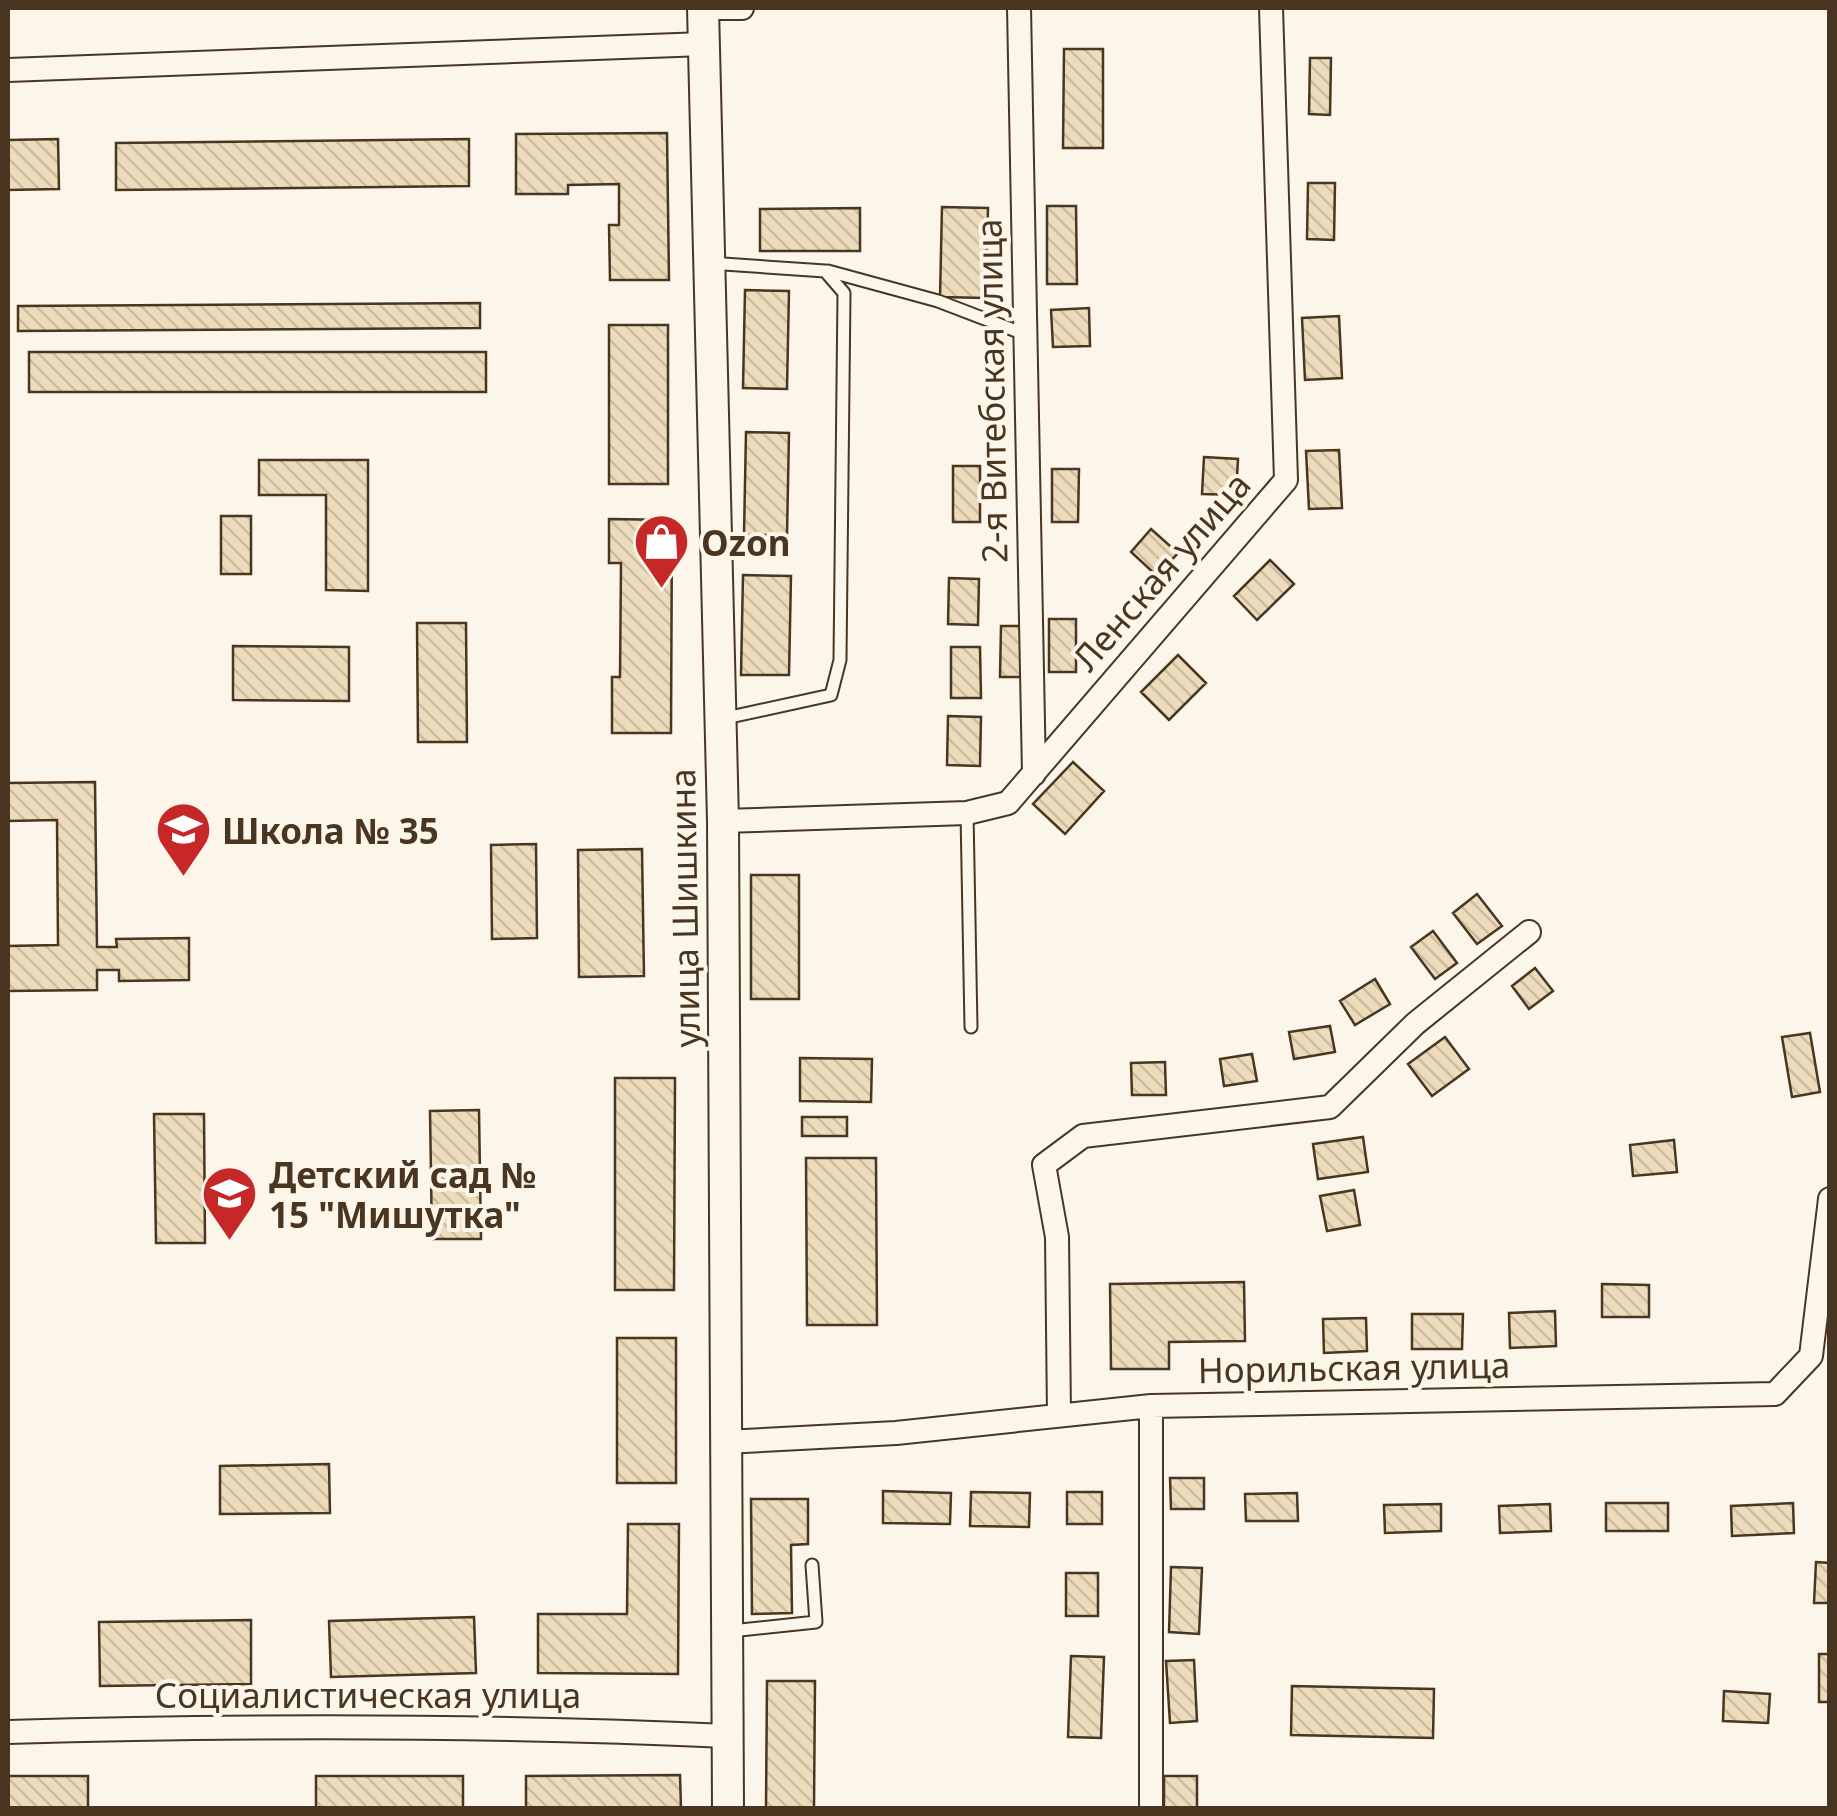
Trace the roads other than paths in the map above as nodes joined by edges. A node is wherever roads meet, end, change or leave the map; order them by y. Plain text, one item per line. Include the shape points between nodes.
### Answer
1 (703, 8) edge
2 (742, 8) edge
3 (1020, 8) edge
4 (1272, 8) edge
5 (704, 44) junction
6 (8, 70) edge
7 (708, 263) junction
8 (826, 270) junction
9 (1024, 334) junction
10 (721, 719) junction
11 (1034, 774) junction
12 (967, 813) junction
13 (723, 822) junction
14 (1529, 932) dead end
15 (971, 1027) dead end
16 (1830, 1200) edge
17 (1151, 1406) junction
18 (1059, 1415) junction
19 (725, 1442) junction
20 (812, 1564) dead end
21 (726, 1632) junction
22 (8, 1732) edge
23 (727, 1736) junction
24 (728, 1808) edge
25 (1151, 1808) edge

1 - 2 street
1 - 5 main road, улица Шишкина
3 - 9 street, 2-я Витебская улица
4 - 11 street, Ленская улица via 1286,480
5 - 6 street
5 - 7 main road, улица Шишкина
7 - 8 lane
7 - 10 main road, улица Шишкина
8 - 9 lane
8 - 10 lane via 844,293 840,660 830,695
9 - 11 street, 2-я Витебская улица
10 - 13 main road, улица Шишкина
11 - 12 street, Ленская улица via 1008,803
12 - 13 street, Ленская улица
12 - 15 lane
13 - 19 main road, улица Шишкина
14 - 18 street via 1416,1024 1330,1107 1082,1136 1044,1165 1057,1237
16 - 17 street, Норильская улица via 1811,1356 1775,1394
17 - 18 street, Норильская улица
17 - 25 street
18 - 19 street, Норильская улица
19 - 21 main road, улица Шишкина
20 - 21 lane via 816,1622
21 - 23 main road, улица Шишкина
22 - 23 street, Социалистическая улица via 510,1726
23 - 24 main road, улица Шишкина

